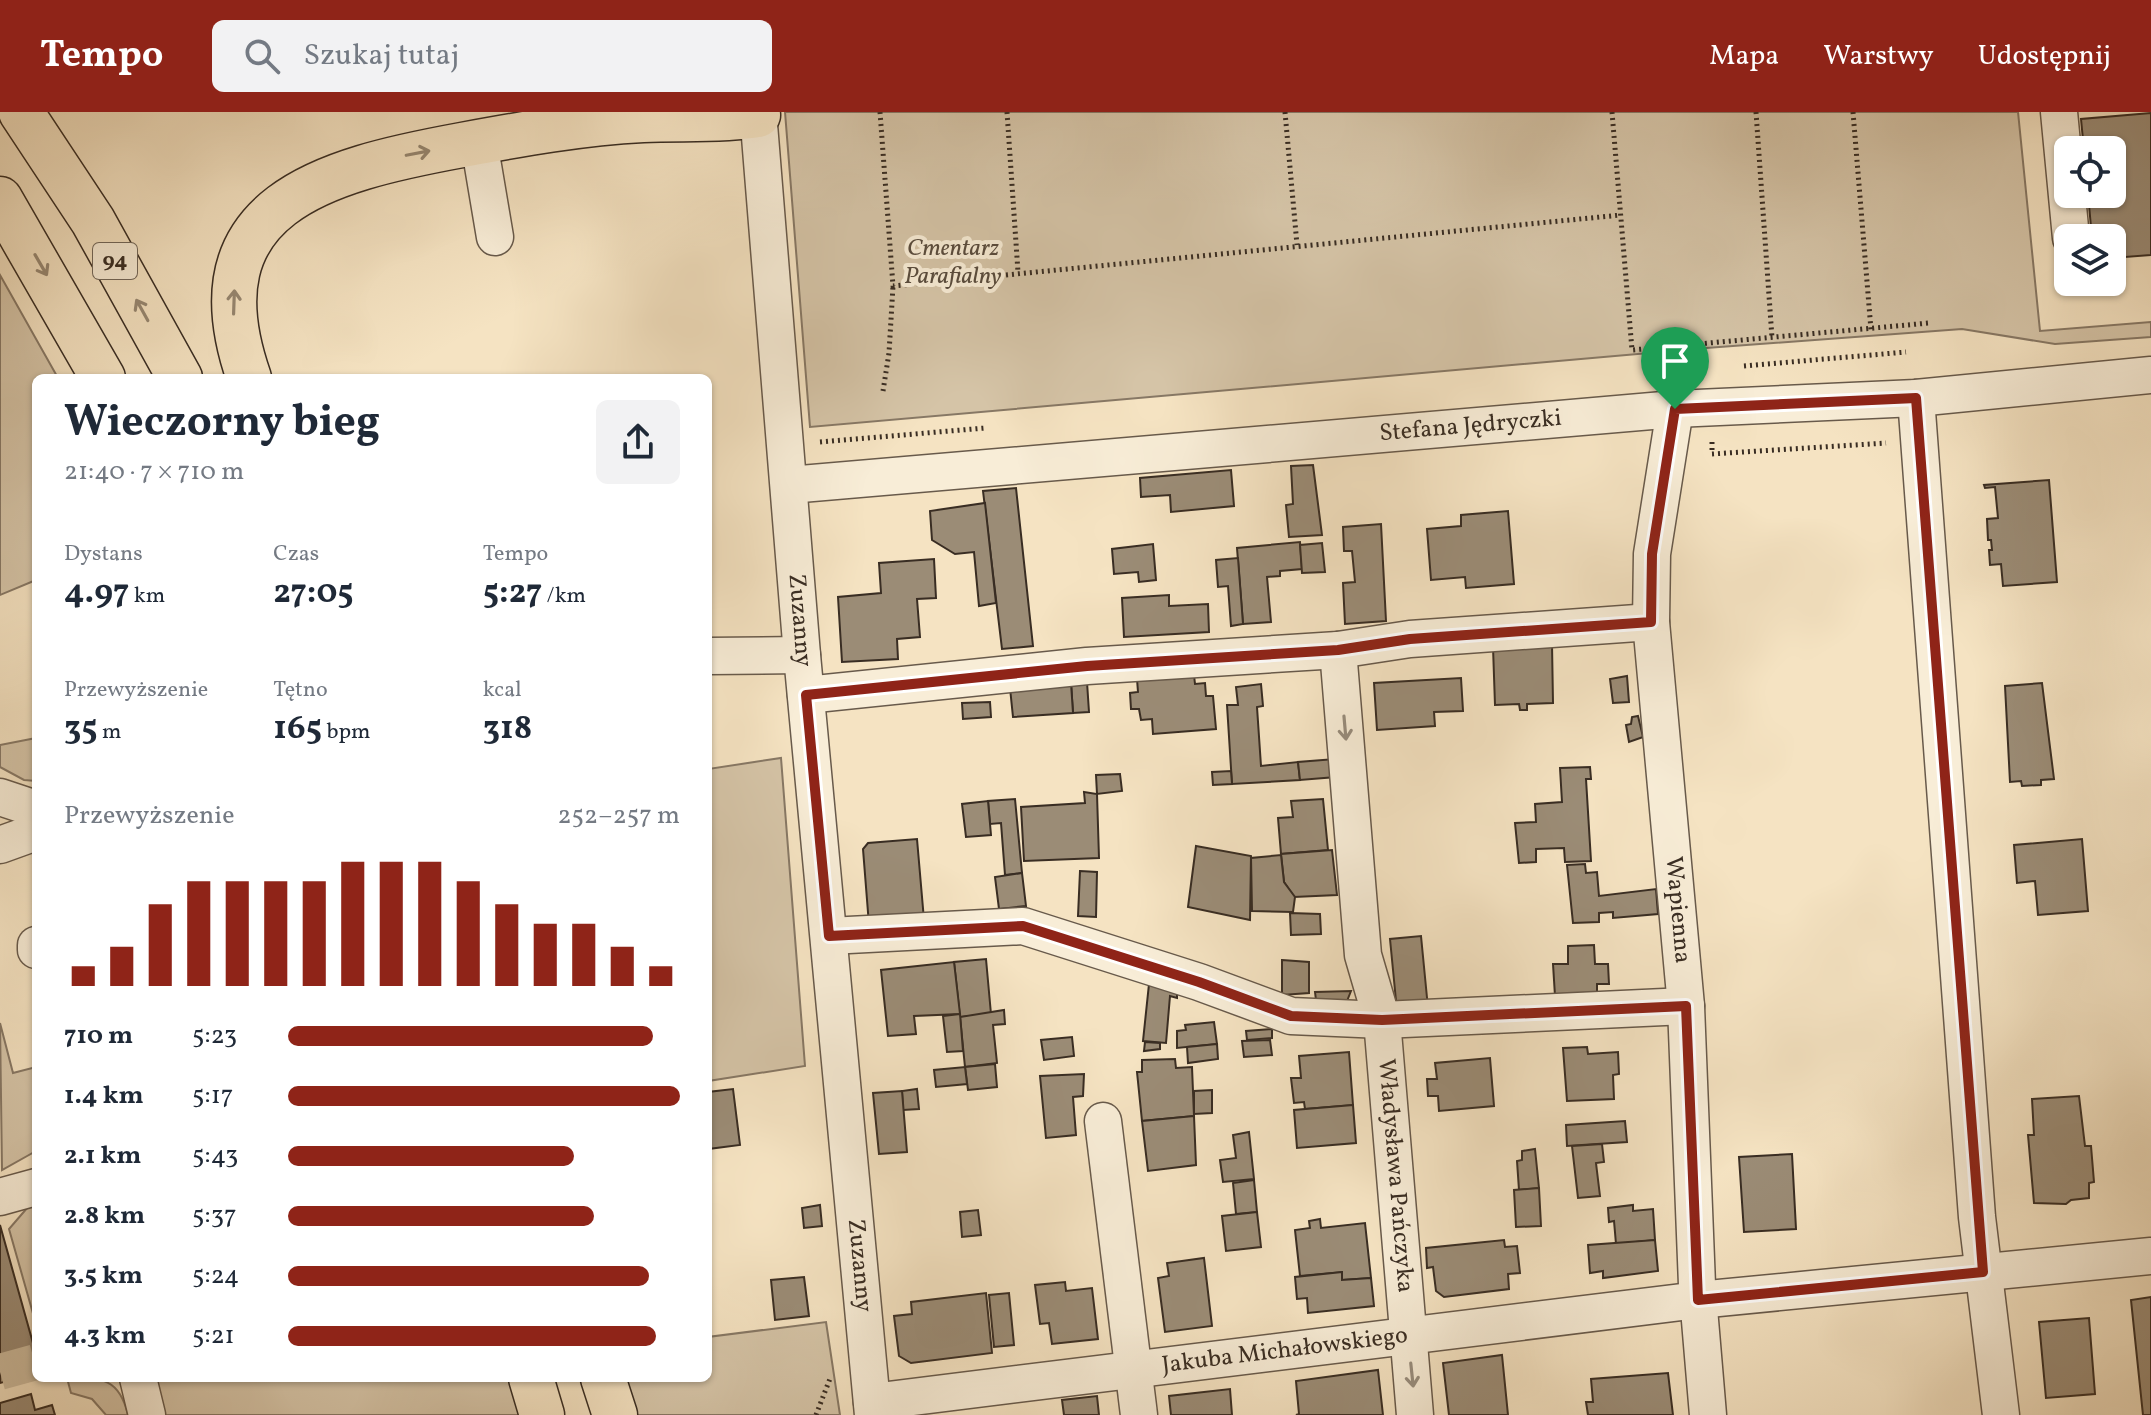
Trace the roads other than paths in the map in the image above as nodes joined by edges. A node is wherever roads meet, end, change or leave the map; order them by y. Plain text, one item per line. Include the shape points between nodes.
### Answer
1 (21, 112) edge
2 (2059, 112) edge
3 (758, 114) edge
4 (39, 130) edge
5 (479, 142) junction
6 (0, 199) edge
7 (2070, 224) edge
8 (495, 237) dead end
9 (101, 374) edge
10 (178, 374) edge
11 (248, 374) edge
12 (2151, 375) edge
13 (1916, 398) junction
14 (1675, 409) junction
15 (789, 485) junction
16 (1651, 622) junction
17 (1338, 650) junction
18 (802, 655) junction
19 (712, 656) edge
20 (806, 695) junction
21 (0, 797) edge
22 (32, 808) edge
23 (32, 833) edge
24 (0, 845) edge
25 (829, 936) junction
26 (1686, 1006) junction
27 (1382, 1020) junction
28 (1103, 1121) dead end
29 (32, 1188) edge
30 (0, 1197) edge
31 (2151, 1256) edge
32 (1983, 1272) junction
33 (1698, 1300) junction
34 (1408, 1337) junction
35 (1135, 1372) junction
36 (139, 1382) edge
37 (532, 1382) edge
38 (604, 1382) edge
39 (872, 1409) edge
40 (147, 1415) edge
41 (542, 1415) edge
42 (615, 1415) edge
43 (1139, 1415) edge
44 (1415, 1415) edge
45 (1708, 1415) edge
46 (2001, 1415) edge

1 - 4 main road, 94
2 - 7 street
3 - 5 main road via 615,123
3 - 15 street, Zuzanny
10 -> 4 main road, 94
5 - 8 street
11 -> 5 main road via 236,343 234,290 243,256 269,215 309,186 338,174
6 -> 9 main road
12 - 13 street, Stefana Jędryczki
13 - 14 street, Stefana Jędryczki
13 - 32 street
14 - 15 street, Stefana Jędryczki
14 - 16 street, Wapienna via 1652,554
15 - 18 street, Zuzanny
16 - 17 street via 1438,637
16 - 26 street, Wapienna
17 - 20 street via 1087,666
17 -> 27 street, Władysława Pańczyka via 1363,955
18 - 19 street
18 - 20 street, Zuzanny
20 - 25 street, Zuzanny
21 - 22 street
23 - 24 street
25 - 27 street via 1023,926 1291,1016
25 - 39 street, Zuzanny
26 - 27 street
26 - 33 street, Wapienna
27 - 34 street, Władysława Pańczyka
28 - 35 street
29 - 30 street
31 - 32 street, Jakuba Michałowskiego
32 - 33 street, Jakuba Michałowskiego
32 - 46 street
33 - 34 street, Jakuba Michałowskiego
33 - 45 street, Wapienna
34 - 35 street, Jakuba Michałowskiego
34 -> 44 street, Władysława Pańczyka
35 - 39 street, Jakuba Michałowskiego
35 - 43 street
36 - 40 street
37 - 41 main road
38 - 42 main road

